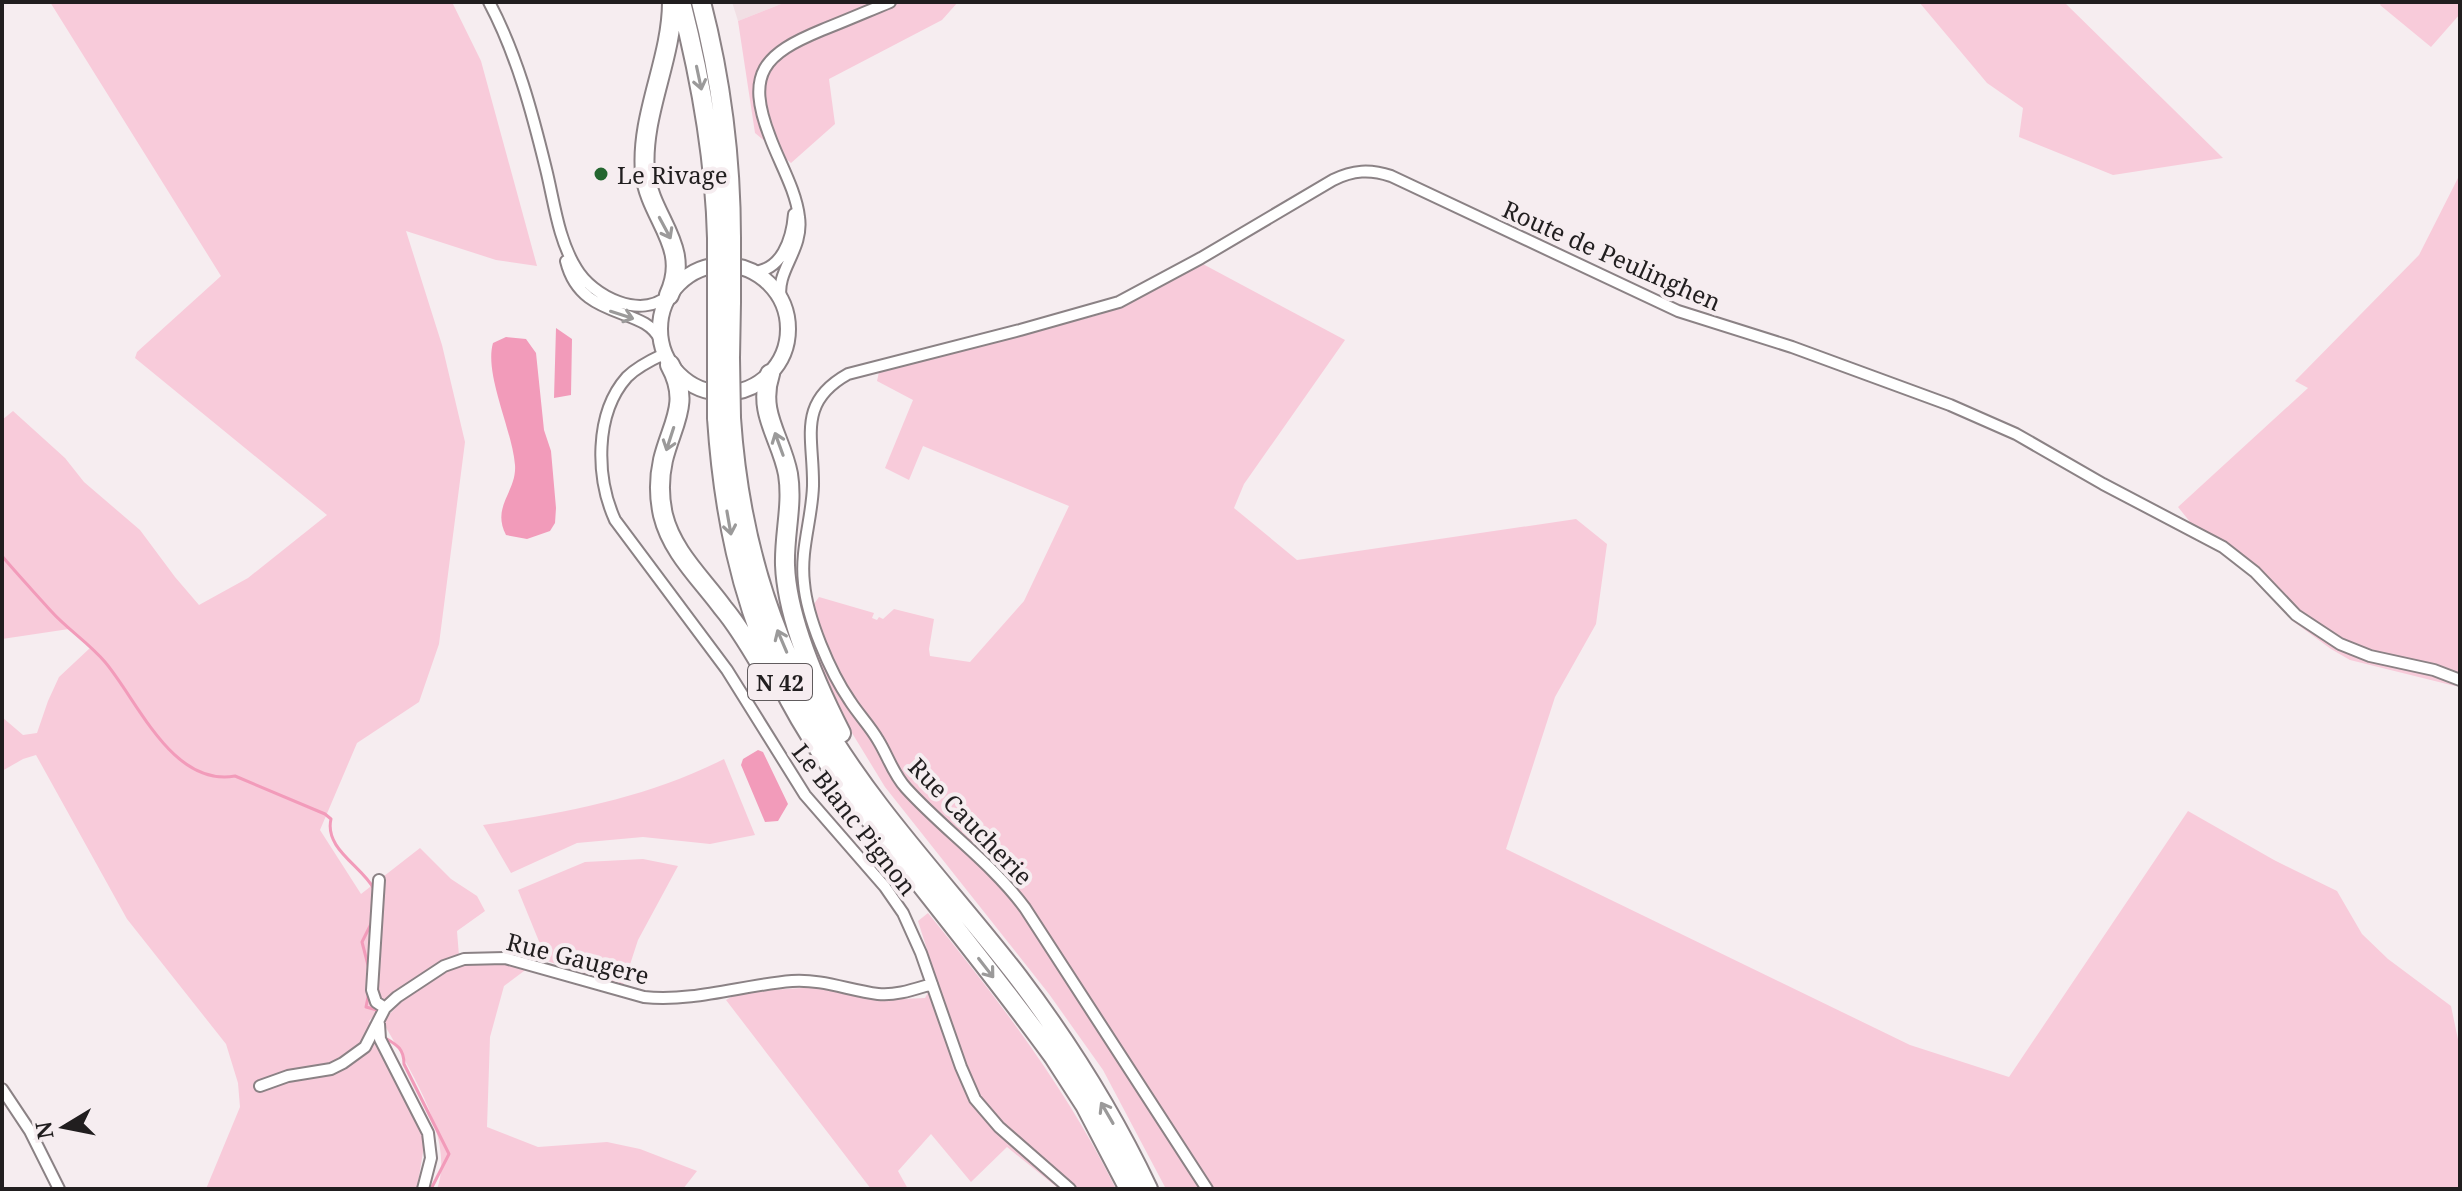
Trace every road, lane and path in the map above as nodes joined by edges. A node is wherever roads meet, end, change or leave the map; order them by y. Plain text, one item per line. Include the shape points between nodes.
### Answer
1 (489, 2) edge
2 (672, 2) edge
3 (681, 2) edge
4 (701, 2) edge
5 (890, 2) edge
6 (793, 196) junction
7 (724, 238) junction
8 (563, 239) junction
9 (752, 272) junction
10 (669, 295) junction
11 (781, 299) junction
12 (665, 353) junction
13 (855, 372) joint
14 (770, 374) junction
15 (2460, 680) edge
16 (379, 880) dead end
17 (943, 899) junction
18 (932, 984) junction
19 (385, 1008) junction
20 (378, 1022) junction
21 (260, 1086) dead end
22 (2, 1089) edge
23 (1143, 1187) edge
24 (59, 1189) edge
25 (423, 1189) edge
26 (1070, 1189) edge
27 (1207, 1189) edge

1 - 8 street via 528,100
2 -> 10 highway via 645,162 650,194 676,255
3 -> 7 highway, N 42 via 707,122
4 - 7 highway, N 42 via 725,132
5 - 6 street via 793,42 764,70 759,107
6 - 9 street via 793,223 785,248 770,268
6 - 11 street via 800,235 781,281
7 - 17 highway, N 42, bridge via 724,418 748,542 772,616 801,684 842,754
8 - 10 street via 579,273 602,295 644,305
8 -> 12 street via 568,269 584,293 602,307 653,329
9 - 10 street via 706,267
9 - 11 street
10 - 12 street via 660,320
11 - 14 street via 788,339
12 - 14 street via 695,387 721,394 748,389
12 -> 17 highway via 681,398 660,480 670,536 741,631 822,770 862,821
12 - 18 street, Le Blanc Pignon via 635,370 613,401 600,455 609,507 629,542 738,687 805,795 895,900
13 - 15 street, Route de Peulinghen via 1119,302 1333,180 1351,172 1375,171 1678,311 1784,344 2016,434 2223,547 2301,619 2340,644
13 - 27 street, Rue Caucherie via 818,400 810,430 813,488 804,582 831,665 903,785 993,870 1025,908
17 -> 14 highway via 841,733 796,622 785,562 789,482 765,404
16 - 19 street via 372,990
17 - 23 highway, N 42
18 - 19 street, Rue Gaugere via 878,994 791,981 691,998 659,998 505,958 476,957 444,966
18 - 26 street, Le Blanc Pignon via 975,1099
19 - 20 street, Rue Gaugere
20 - 21 street, Rue Gaugere via 365,1047 343,1063
20 - 25 street via 380,1039 428,1133 431,1158
22 - 24 street

